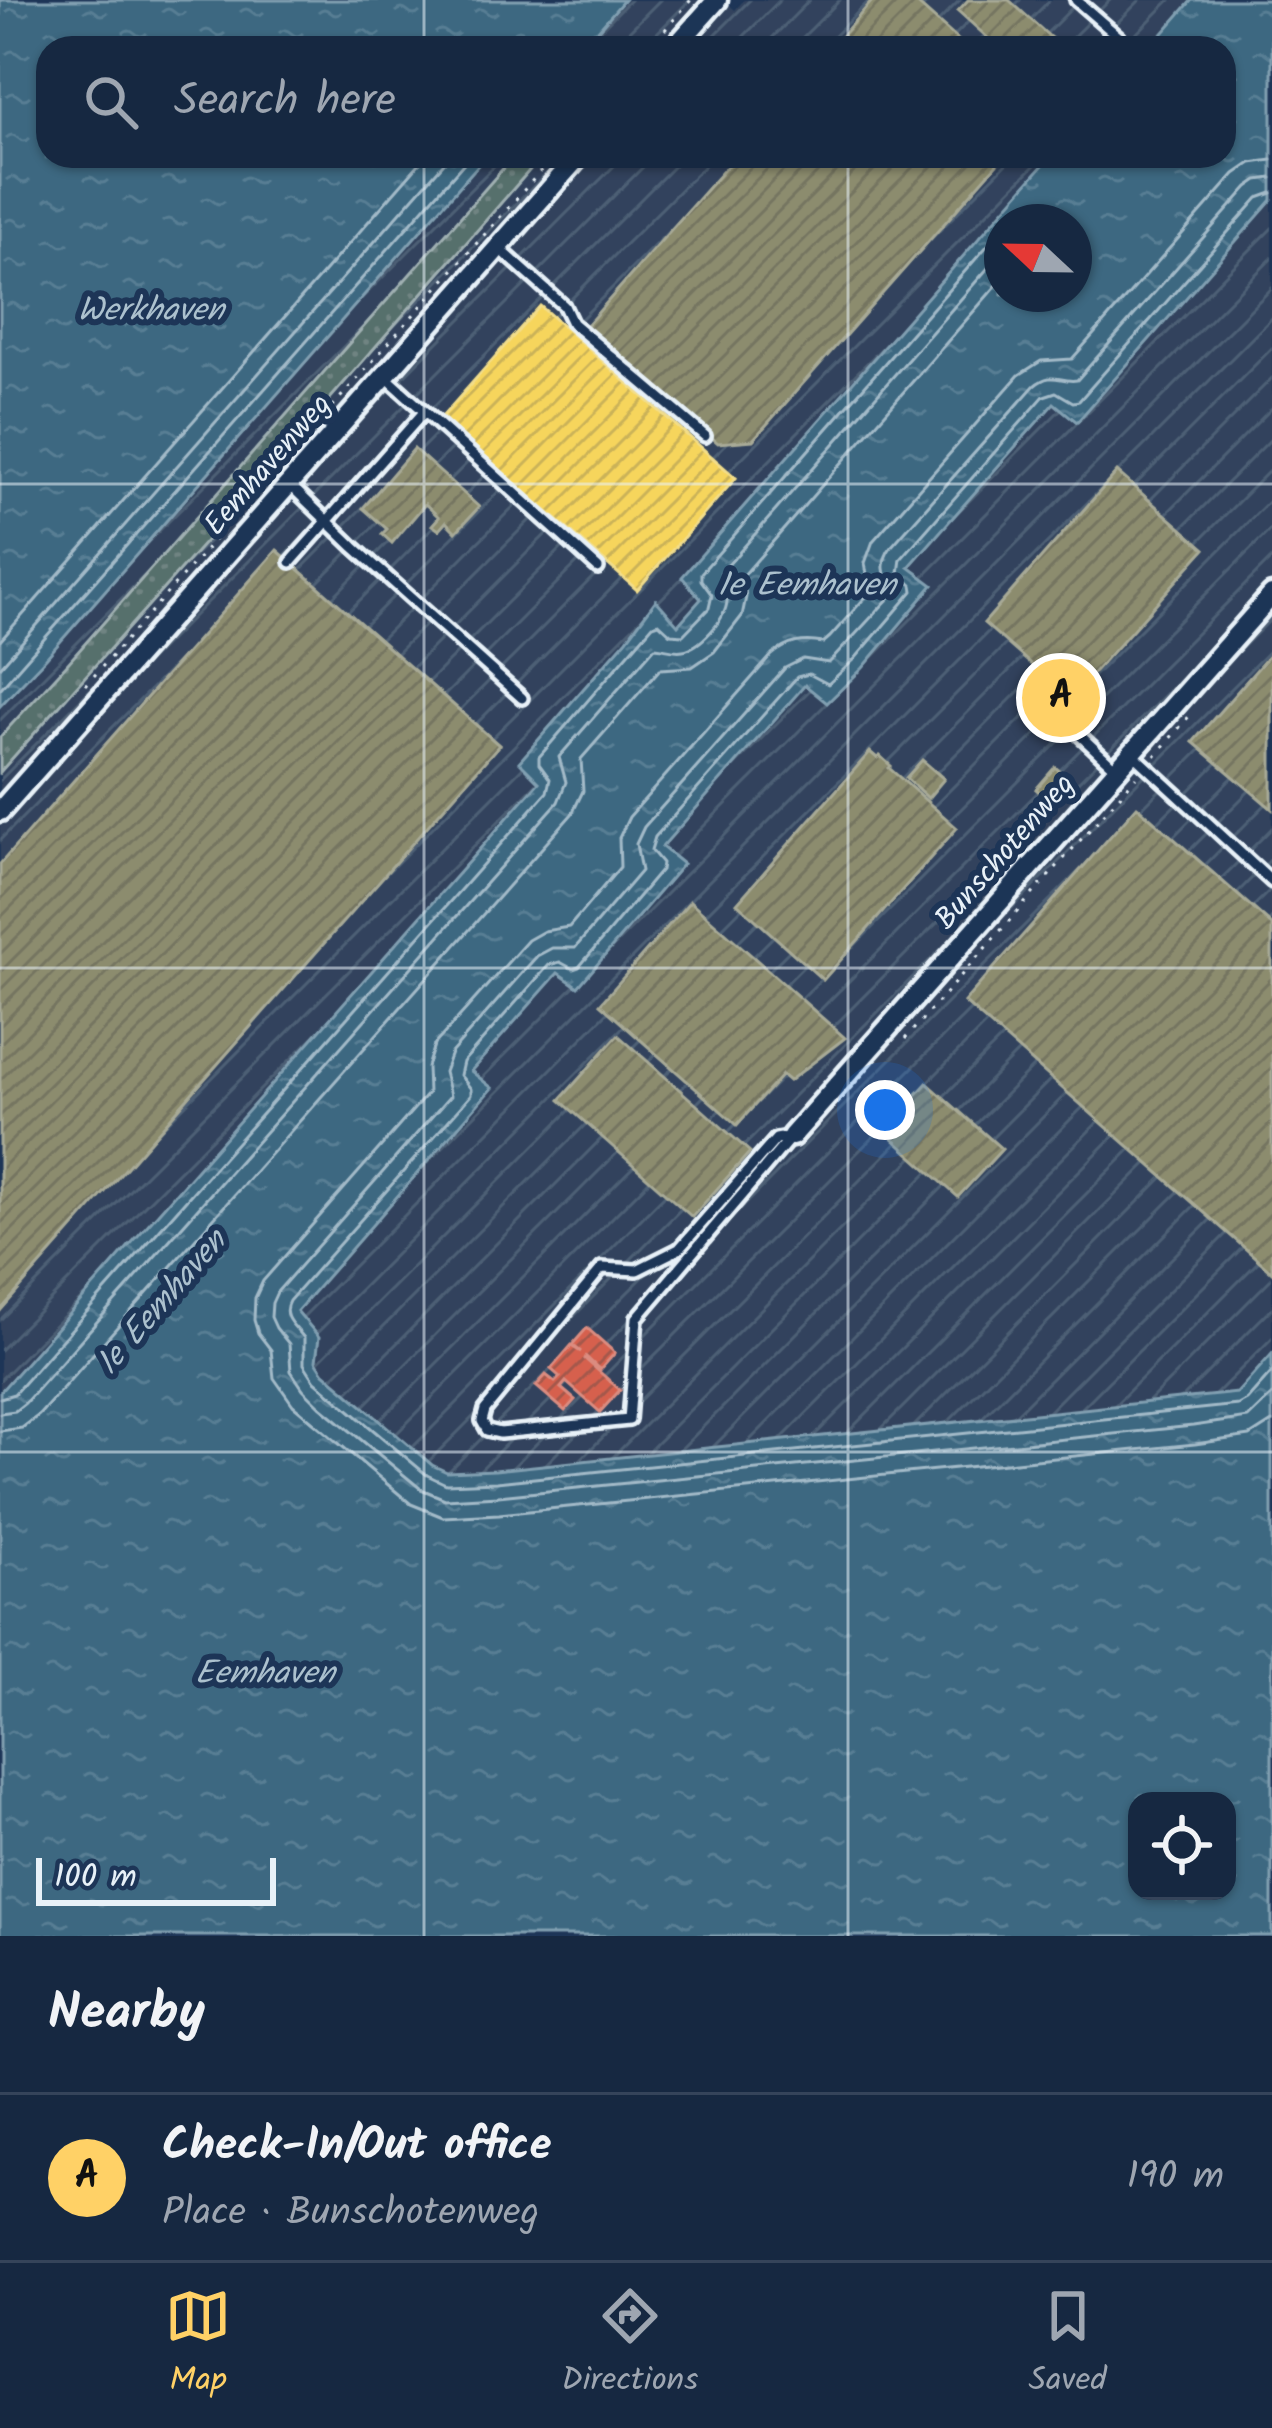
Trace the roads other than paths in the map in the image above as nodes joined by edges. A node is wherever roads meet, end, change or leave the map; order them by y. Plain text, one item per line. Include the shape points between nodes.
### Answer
1 (717, 0) edge
2 (1076, 0) edge
3 (685, 36) edge
4 (1118, 36) edge
5 (568, 168) edge
6 (498, 248) junction
7 (385, 376) junction
8 (424, 412) junction
9 (705, 436) dead end
10 (289, 484) junction
11 (328, 522) junction
12 (291, 562) dead end
13 (598, 568) dead end
14 (1272, 595) edge
15 (522, 698) dead end
16 (1070, 726) dead end
17 (1131, 752) junction
18 (1116, 769) junction
19 (0, 812) edge
20 (1272, 882) edge
21 (792, 1136) junction

1 - 3 street
2 - 4 lane
5 - 6 street, Eemhavenweg
6 - 7 street, Eemhavenweg
6 - 9 lane
7 - 8 lane
7 - 10 street, Eemhavenweg
8 - 11 lane
8 - 13 lane
10 - 11 lane
10 - 19 street, Eemhavenweg
11 - 12 lane
11 - 15 lane
14 - 17 street, Bunschotenweg
16 - 18 lane
17 - 18 street, Bunschotenweg
17 - 20 lane
18 - 21 street, Bunschotenweg
21 - 21 lane via 637,1318 629,1420 487,1430 484,1410 602,1268 637,1270 679,1249 776,1139

